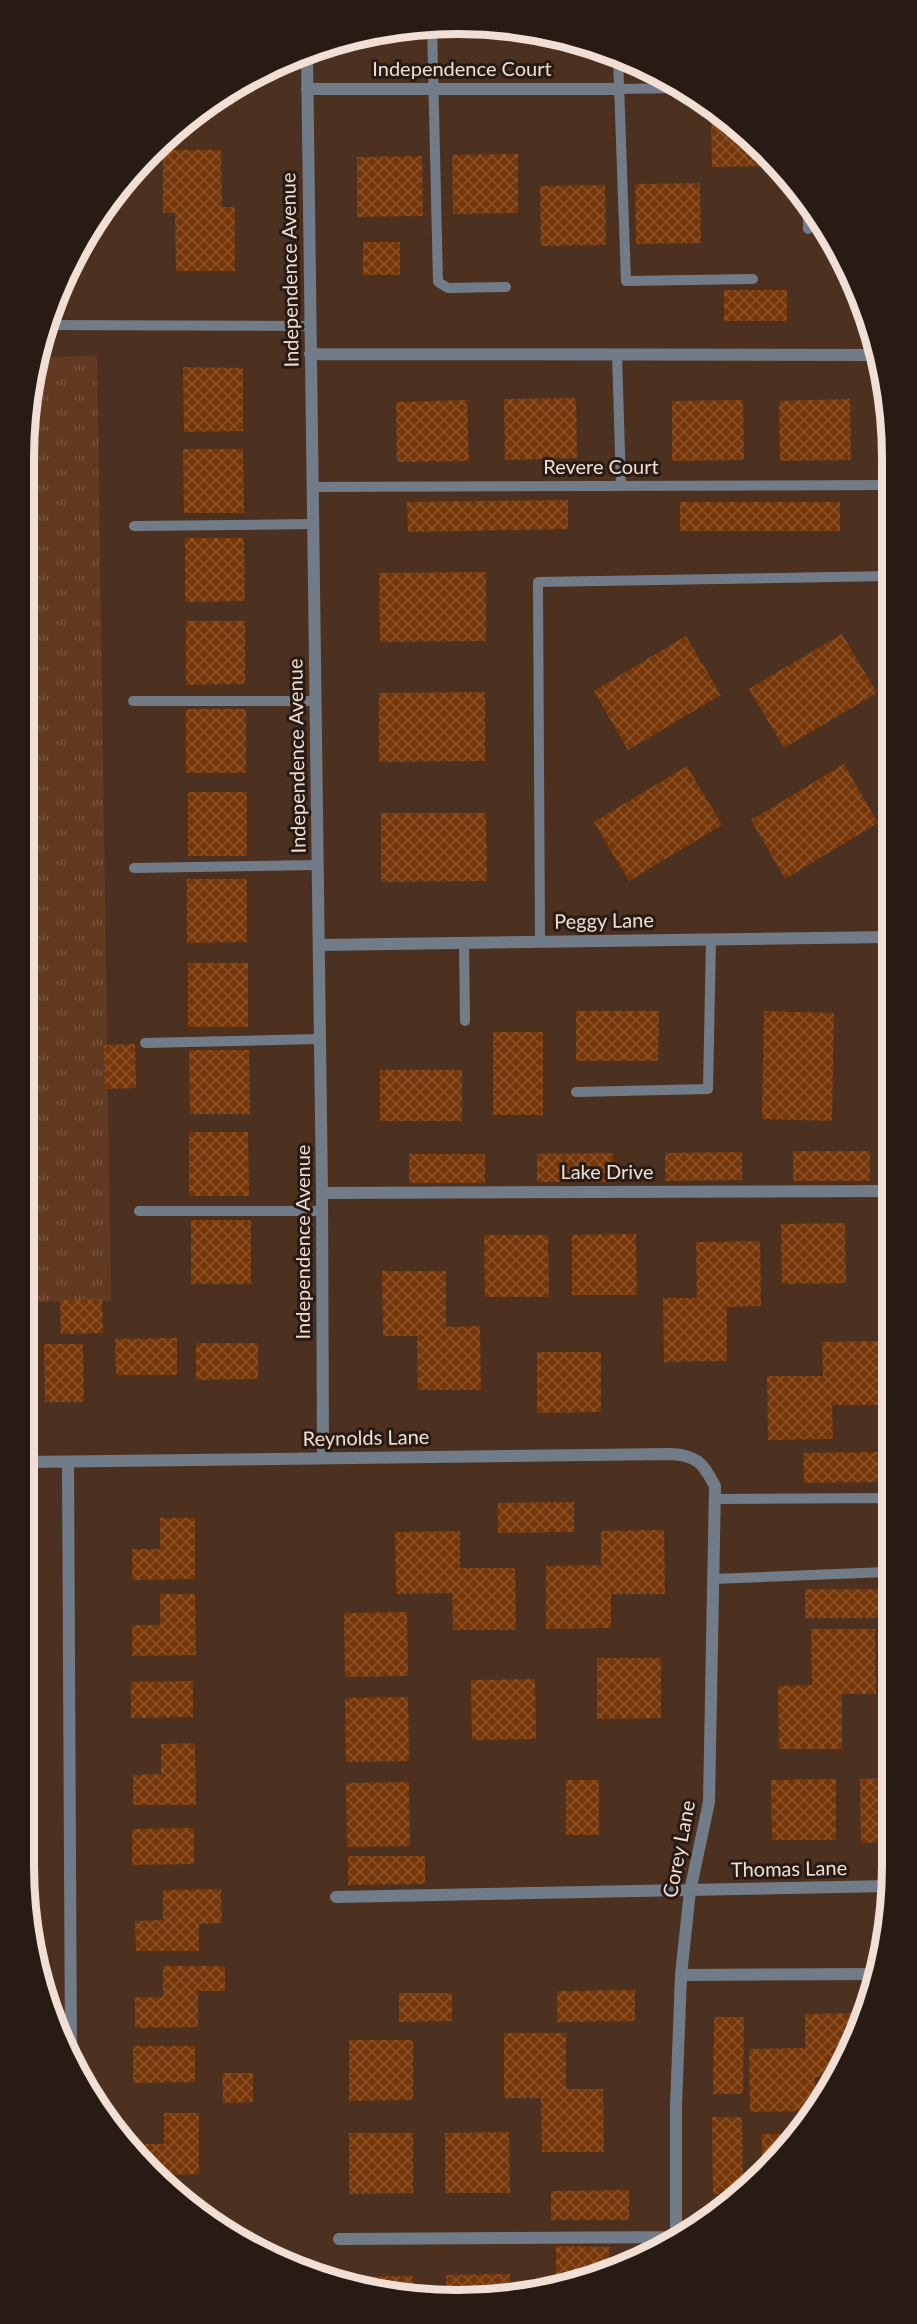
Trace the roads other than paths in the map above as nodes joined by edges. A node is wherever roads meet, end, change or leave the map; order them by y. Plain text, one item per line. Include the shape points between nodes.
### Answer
1 (432, 35) edge
2 (306, 63) edge
3 (618, 66) edge
4 (666, 88) edge
5 (307, 89) junction
6 (434, 89) junction
7 (618, 89) junction
8 (808, 219) edge
9 (808, 229) dead end
10 (753, 279) dead end
11 (506, 287) dead end
12 (56, 325) edge
13 (310, 326) junction
14 (310, 354) junction
15 (617, 354) junction
16 (869, 355) edge
17 (883, 485) edge
18 (621, 486) junction
19 (312, 487) junction
20 (313, 524) junction
21 (134, 526) dead end
22 (883, 576) edge
23 (315, 700) junction
24 (133, 701) dead end
25 (317, 865) junction
26 (134, 868) dead end
27 (883, 937) edge
28 (711, 939) junction
29 (464, 942) junction
30 (540, 942) junction
31 (319, 945) junction
32 (465, 1021) dead end
33 (320, 1039) junction
34 (144, 1043) dead end
35 (576, 1092) dead end
36 (883, 1191) edge
37 (322, 1193) junction
38 (322, 1210) junction
39 (139, 1211) dead end
40 (323, 1458) junction
41 (34, 1462) edge
42 (68, 1462) junction
43 (705, 1467) joint
44 (883, 1498) edge
45 (715, 1499) junction
46 (883, 1572) edge
47 (713, 1579) junction
48 (882, 1886) edge
49 (690, 1891) junction
50 (336, 1897) dead end
51 (868, 1974) edge
52 (681, 1975) junction
53 (71, 2037) edge
54 (678, 2228) edge
55 (339, 2239) dead end
56 (659, 2239) edge

1 - 6 lane
2 - 5 street, Independence Avenue
3 - 7 lane
4 - 7 lane
5 - 6 street, Independence Court
5 - 13 street, Independence Avenue
6 - 7 street, Independence Court
6 - 11 lane via 438,282 448,288
7 - 10 lane via 626,281
8 - 9 lane
12 - 13 lane
13 - 14 street, Independence Avenue
14 - 15 street
14 - 19 street, Independence Avenue
15 - 16 street
15 - 18 lane
17 - 18 lane, Revere Court
18 - 19 lane, Revere Court
19 - 20 street, Independence Avenue
20 - 21 lane
20 - 23 street, Independence Avenue
22 - 30 lane via 538,582
23 - 24 lane
23 - 25 street, Independence Avenue
25 - 26 lane
25 - 31 street, Independence Avenue
27 - 28 street, Peggy Lane
28 - 30 street, Peggy Lane
28 - 35 lane via 708,1089
29 - 30 street, Peggy Lane
29 - 31 street, Peggy Lane
29 - 32 lane
31 - 33 street, Independence Avenue
33 - 34 lane
33 - 37 street, Independence Avenue
36 - 37 street, Lake Drive
37 - 38 street, Independence Avenue
38 - 39 lane
38 - 40 street, Independence Avenue
40 - 42 street, Reynolds Lane
40 - 43 street, Reynolds Lane via 670,1454 688,1455
41 - 42 street, Reynolds Lane
42 - 53 street
43 - 45 street, Corey Lane via 715,1486
44 - 45 lane
45 - 47 street, Corey Lane
46 - 47 lane
47 - 49 street, Corey Lane via 709,1802
48 - 49 street, Thomas Lane
49 - 50 street, Thomas Lane
49 - 52 street, Corey Lane
51 - 52 street
52 - 54 street, Corey Lane via 676,2106
55 - 56 street

